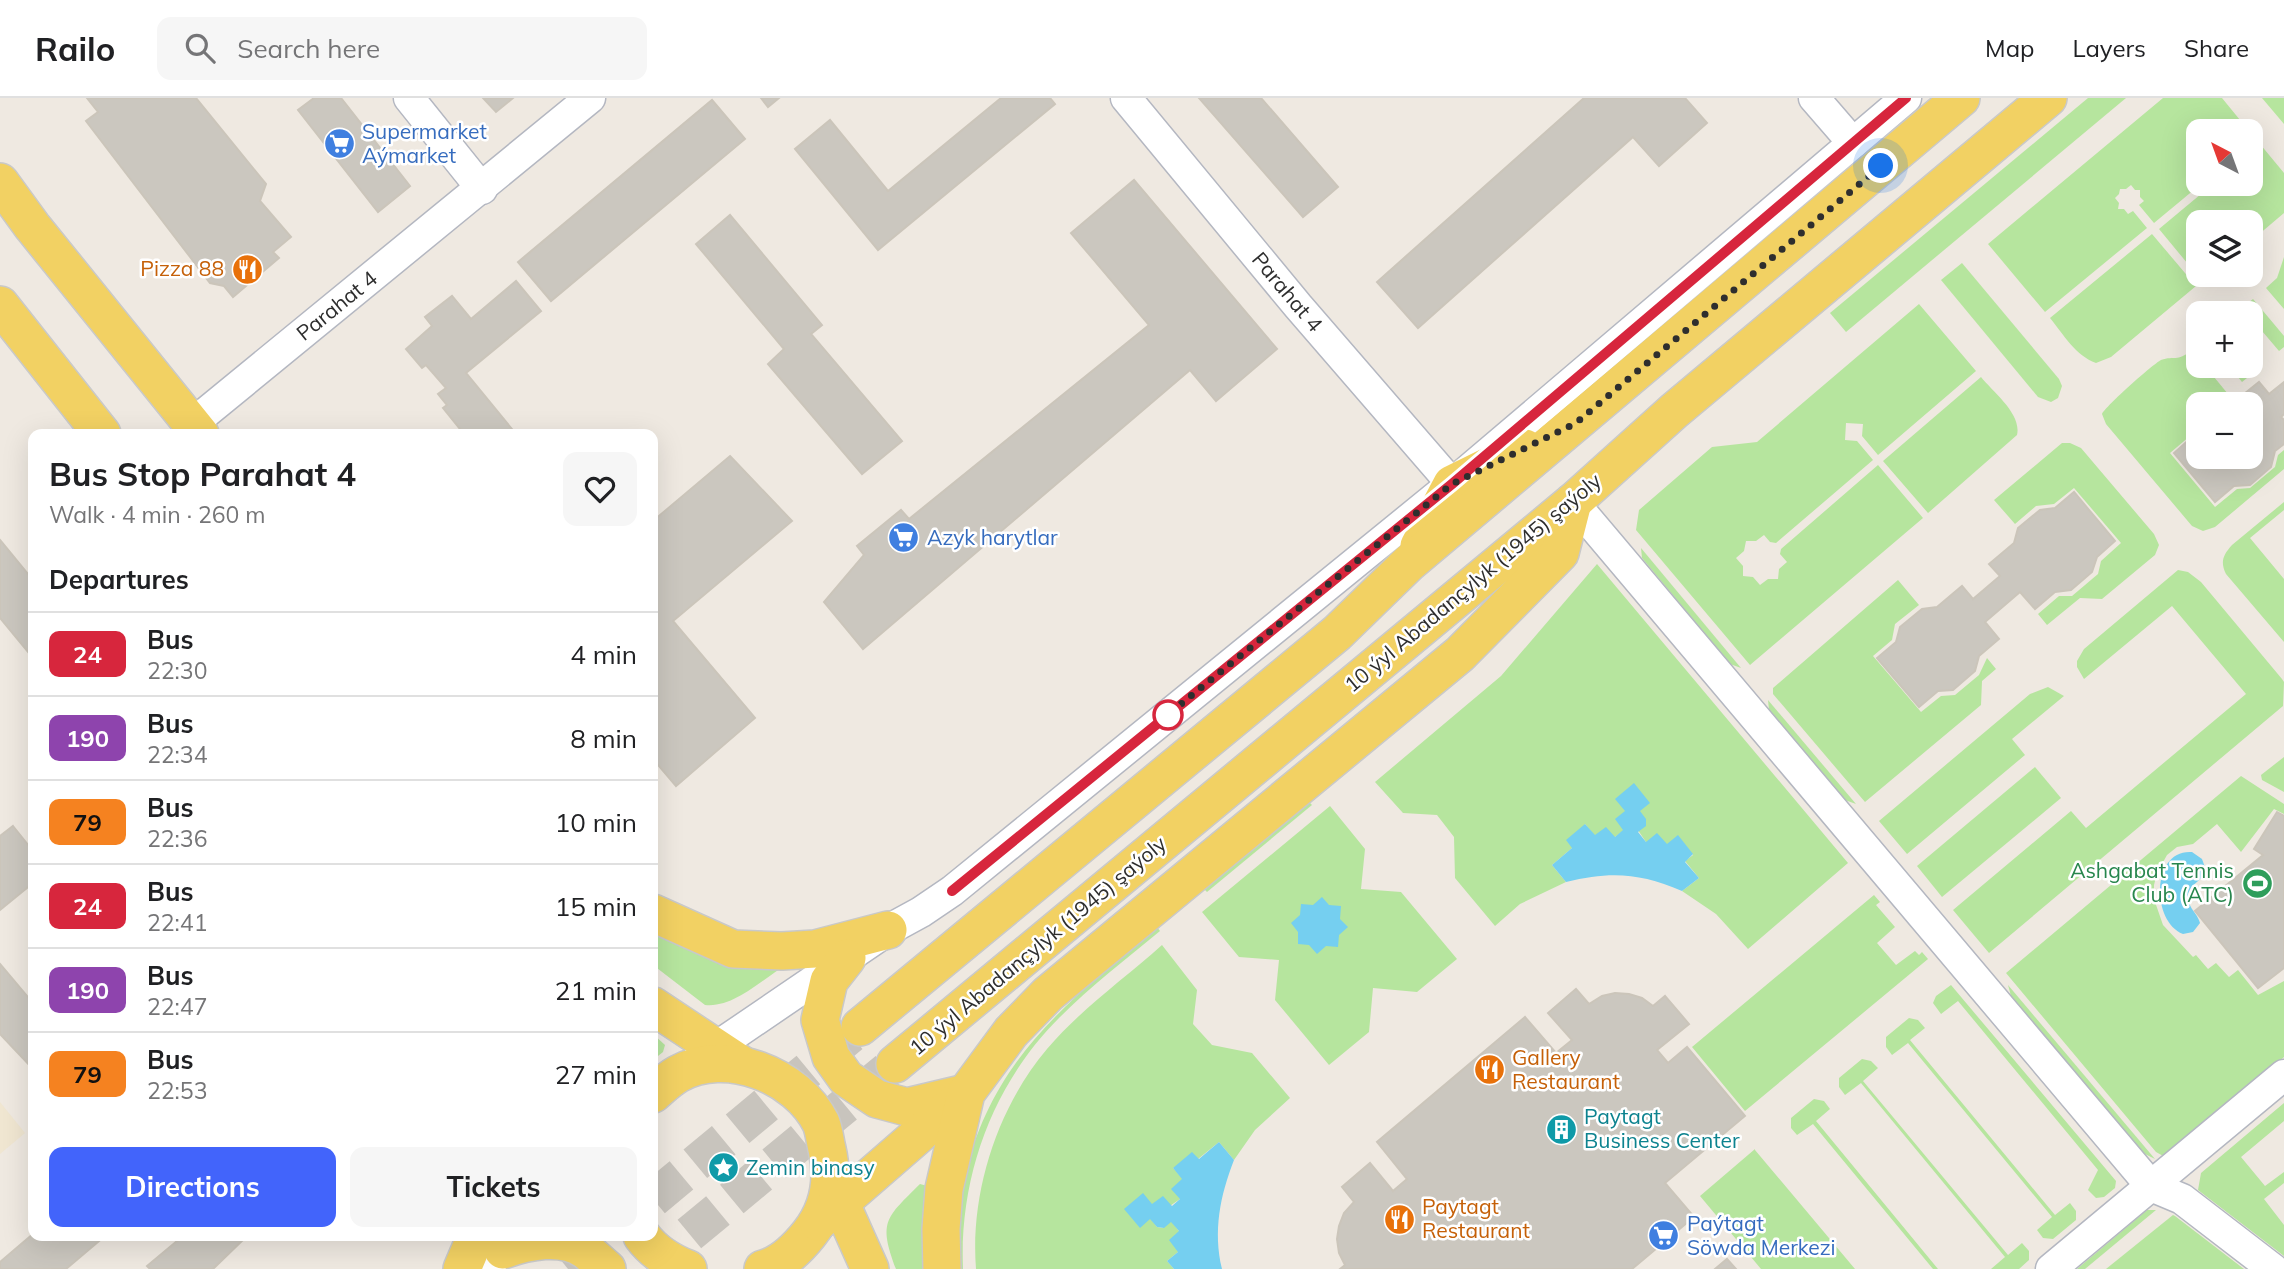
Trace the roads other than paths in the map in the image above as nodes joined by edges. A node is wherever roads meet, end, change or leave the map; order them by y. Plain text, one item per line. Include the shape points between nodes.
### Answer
1 (410, 98) edge
2 (590, 98) edge
3 (1126, 98) edge
4 (1814, 98) edge
5 (1906, 98) edge
6 (1961, 98) edge
7 (2048, 98) edge
8 (1853, 143) junction
9 (0, 182) edge
10 (482, 189) junction
11 (0, 305) edge
12 (1576, 423) junction
13 (98, 429) edge
14 (196, 429) edge
15 (1452, 484) junction
16 (1573, 502) junction
17 (1409, 563) junction
18 (658, 915) edge
19 (888, 930) junction
20 (847, 958) junction
21 (658, 1009) edge
22 (860, 1027) tunnel mouth
23 (728, 1056) junction
24 (895, 1064) tunnel mouth
25 (2284, 1075) edge
26 (666, 1083) edge
27 (966, 1093) junction
28 (2151, 1186) junction
29 (830, 1213) junction
30 (645, 1241) edge
31 (495, 1248) edge
32 (766, 1268) edge
33 (462, 1269) edge
34 (607, 1269) edge
35 (688, 1269) edge
36 (870, 1269) edge
37 (942, 1269) edge
38 (2051, 1269) edge
39 (2273, 1269) edge

1 - 10 street
2 - 10 street, Parahat 4
3 - 15 street, Parahat 4
4 - 8 street
5 - 8 street
6 - 12 main road
7 - 16 main road, 10 ýyl Abadançylyk (1945) şaýoly via 1674,411
8 - 15 street
9 - 14 main road
10 - 14 street, Parahat 4
11 - 13 main road
12 - 15 main road
12 - 17 main road
15 - 17 main road
15 - 19 street via 952,891
16 - 24 main road, 10 ýyl Abadançylyk (1945) şaýoly
16 - 27 main road via 1560,553 1460,654 1048,994 1011,1032
16 - 28 street
17 - 22 main road via 1337,633
18 - 19 main road via 733,949 815,949
19 - 20 street
20 - 23 street
20 - 27 main road via 829,981 820,1020 831,1057 846,1078 877,1099 907,1107
21 - 23 main road
23 - 26 main road
23 - 29 main road via 774,1076 802,1096 821,1124 832,1169
25 - 28 street
27 - 29 main road
27 - 37 main road via 944,1189
28 - 38 street
28 - 39 street via 2182,1199
29 - 32 main road via 797,1249
29 - 36 main road
30 - 35 main road via 673,1264
31 - 33 main road
31 - 34 main road via 524,1242 566,1242 583,1249

